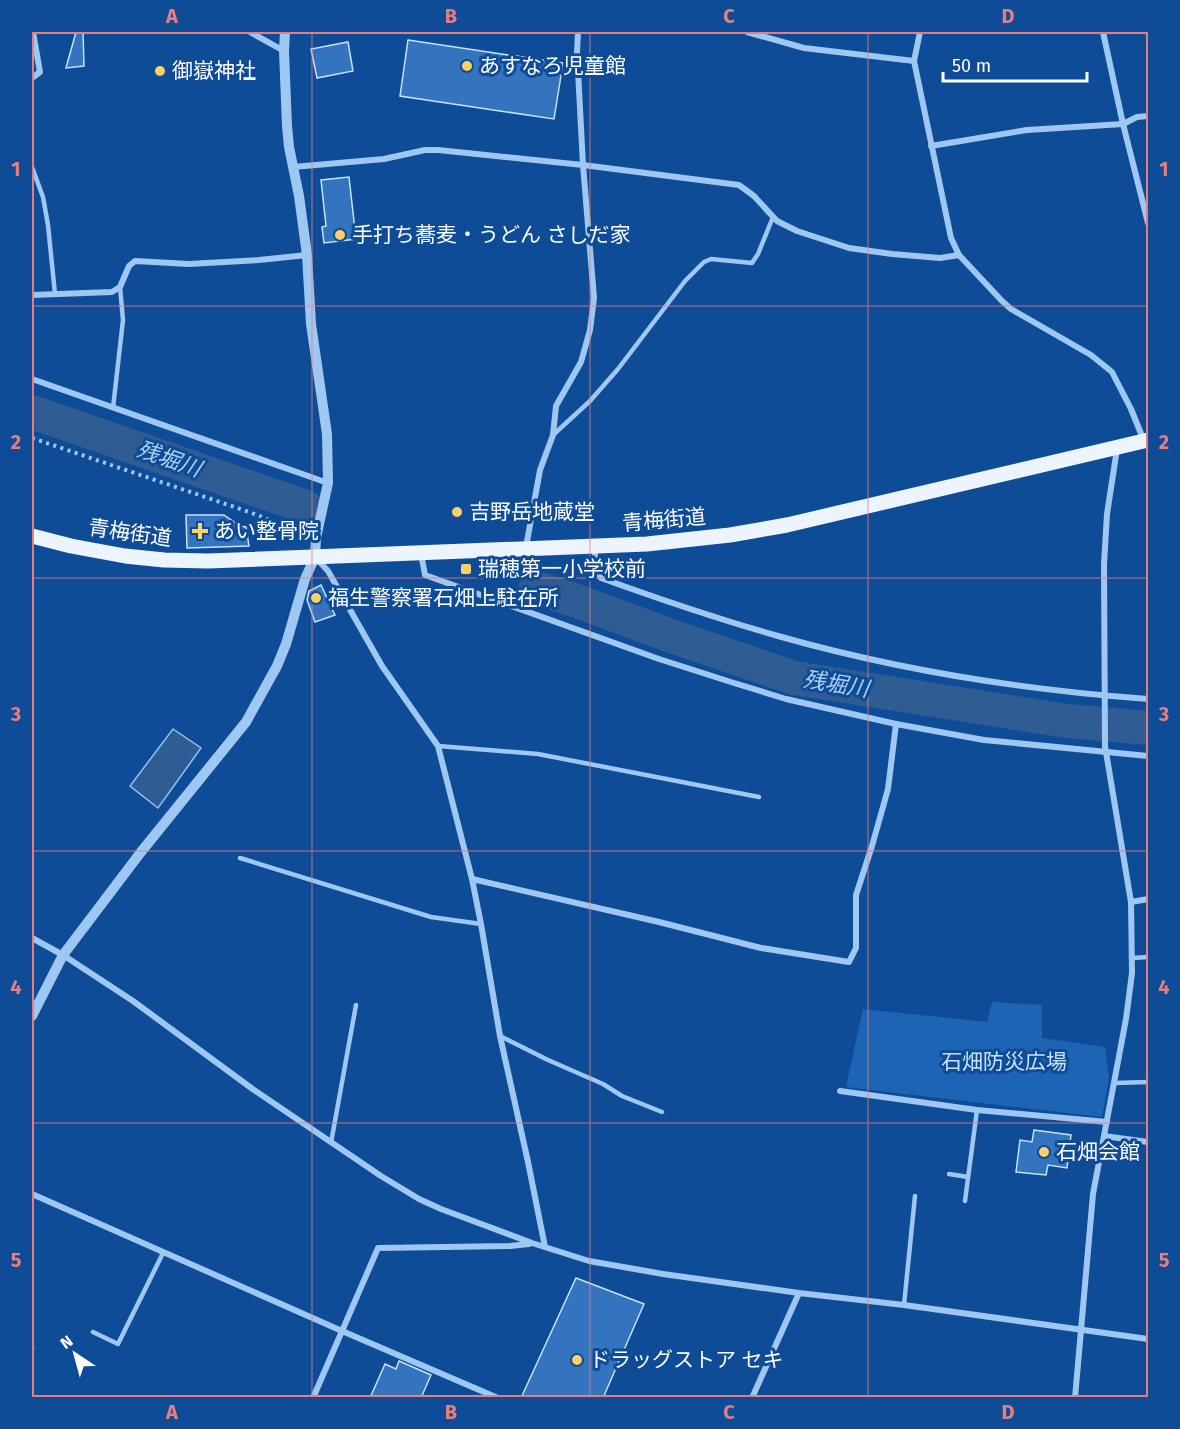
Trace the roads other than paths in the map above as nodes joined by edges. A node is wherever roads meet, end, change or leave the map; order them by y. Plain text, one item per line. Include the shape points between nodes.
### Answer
1 (33, 32) edge
2 (250, 32) edge
3 (285, 32) edge
4 (578, 32) edge
5 (747, 32) edge
6 (920, 32) edge
7 (1103, 32) edge
8 (284, 51) junction
9 (914, 61) junction
10 (32, 78) edge
11 (1149, 116) edge
12 (1123, 124) junction
13 (931, 146) junction
14 (583, 165) junction
15 (32, 167) edge
16 (293, 168) junction
17 (773, 217) junction
18 (1149, 224) edge
19 (307, 255) junction
20 (959, 255) junction
21 (120, 287) junction
22 (55, 294) junction
23 (32, 295) edge
24 (32, 379) edge
25 (113, 408) junction
26 (552, 435) junction
27 (1146, 440) edge
28 (1118, 447) junction
29 (328, 483) junction
30 (32, 536) edge
31 (595, 546) junction
32 (526, 548) junction
33 (420, 553) junction
34 (315, 557) junction
35 (1105, 698) junction
36 (1149, 699) edge
37 (896, 724) junction
38 (438, 746) junction
39 (1105, 749) junction
40 (1149, 756) edge
41 (759, 797) dead end
42 (240, 858) dead end
43 (472, 879) junction
44 (1149, 899) edge
45 (1131, 902) junction
46 (482, 924) junction
47 (32, 938) edge
48 (63, 956) junction
49 (1149, 957) edge
50 (1132, 958) junction
51 (356, 1005) dead end
52 (32, 1016) edge
53 (500, 1036) junction
54 (1149, 1082) edge
55 (1114, 1083) junction
56 (840, 1092) dead end
57 (977, 1110) junction
58 (662, 1112) dead end
59 (1107, 1122) junction
60 (1104, 1136) junction
61 (1149, 1142) edge
62 (331, 1143) junction
63 (949, 1174) dead end
64 (968, 1177) junction
65 (32, 1194) edge
66 (915, 1196) dead end
67 (965, 1200) dead end
68 (532, 1243) junction
69 (545, 1247) junction
70 (163, 1253) junction
71 (799, 1293) junction
72 (904, 1305) junction
73 (1081, 1330) junction
74 (342, 1331) junction
75 (93, 1332) dead end
76 (1149, 1339) edge
77 (313, 1398) edge
78 (498, 1398) edge
79 (752, 1398) edge
80 (1075, 1398) edge

1 - 10 street via 40,72
2 - 8 street
3 - 8 street
4 - 14 street
5 - 9 street via 804,48
6 - 9 street
7 - 12 street
8 - 16 street
9 - 13 street
11 - 12 street
12 - 13 street via 1027,130
12 - 18 street
13 - 20 street via 951,238
14 - 16 street via 425,150 384,159
14 - 17 street via 739,185
14 - 26 street via 594,298 581,362 556,406
15 - 22 lane via 43,197
16 - 19 street
17 - 20 street via 797,231 849,248 940,258
17 - 26 lane via 752,263 711,259 704,262 590,401
19 - 21 street via 189,264 135,261
19 - 29 street via 311,324 327,434
20 - 27 street via 1011,309 1091,355 1112,372
21 - 22 street via 112,292
21 - 25 lane via 123,320
22 - 23 street
24 - 25 street
25 - 29 street
26 - 32 street via 540,471
27 - 28 main road, 青梅街道
28 - 31 main road, 青梅街道 via 759,531 698,540
28 - 35 street via 1104,564
29 - 34 street
30 - 34 main road, 青梅街道 via 100,552 164,560
31 - 32 main road, 青梅街道
31 - 35 street via 595,571 601,578 693,611 823,648 913,668
32 - 33 main road, 青梅街道
33 - 34 main road, 青梅街道
33 - 37 street via 425,575 513,607 786,699
34 - 38 street via 328,571 382,666
34 - 48 street via 277,666 246,722
35 - 36 street
35 - 39 street
37 - 39 street via 984,740
37 - 43 street via 888,789 856,895 856,948 849,962 761,948
38 - 41 lane via 538,754
38 - 43 street
39 - 40 street
39 - 45 street
42 - 46 lane via 431,917
43 - 46 street
44 - 45 street
45 - 50 street
46 - 53 street
47 - 48 street
48 - 52 street
48 - 62 street via 133,1001
49 - 50 lane
50 - 55 street
51 - 62 lane
53 - 58 lane
53 - 69 street
54 - 55 lane
55 - 59 street
56 - 57 street
57 - 59 street
57 - 64 lane
59 - 60 street
60 - 61 street
60 - 73 street via 1093,1194
62 - 68 street via 419,1199
63 - 64 lane
64 - 67 lane
65 - 70 street
66 - 72 lane
68 - 69 street
68 - 74 street via 378,1248
69 - 71 street via 589,1261
70 - 74 street
70 - 75 lane via 118,1344
71 - 72 street
71 - 79 street
72 - 73 street
73 - 76 street
73 - 80 street
74 - 77 street
74 - 78 street

